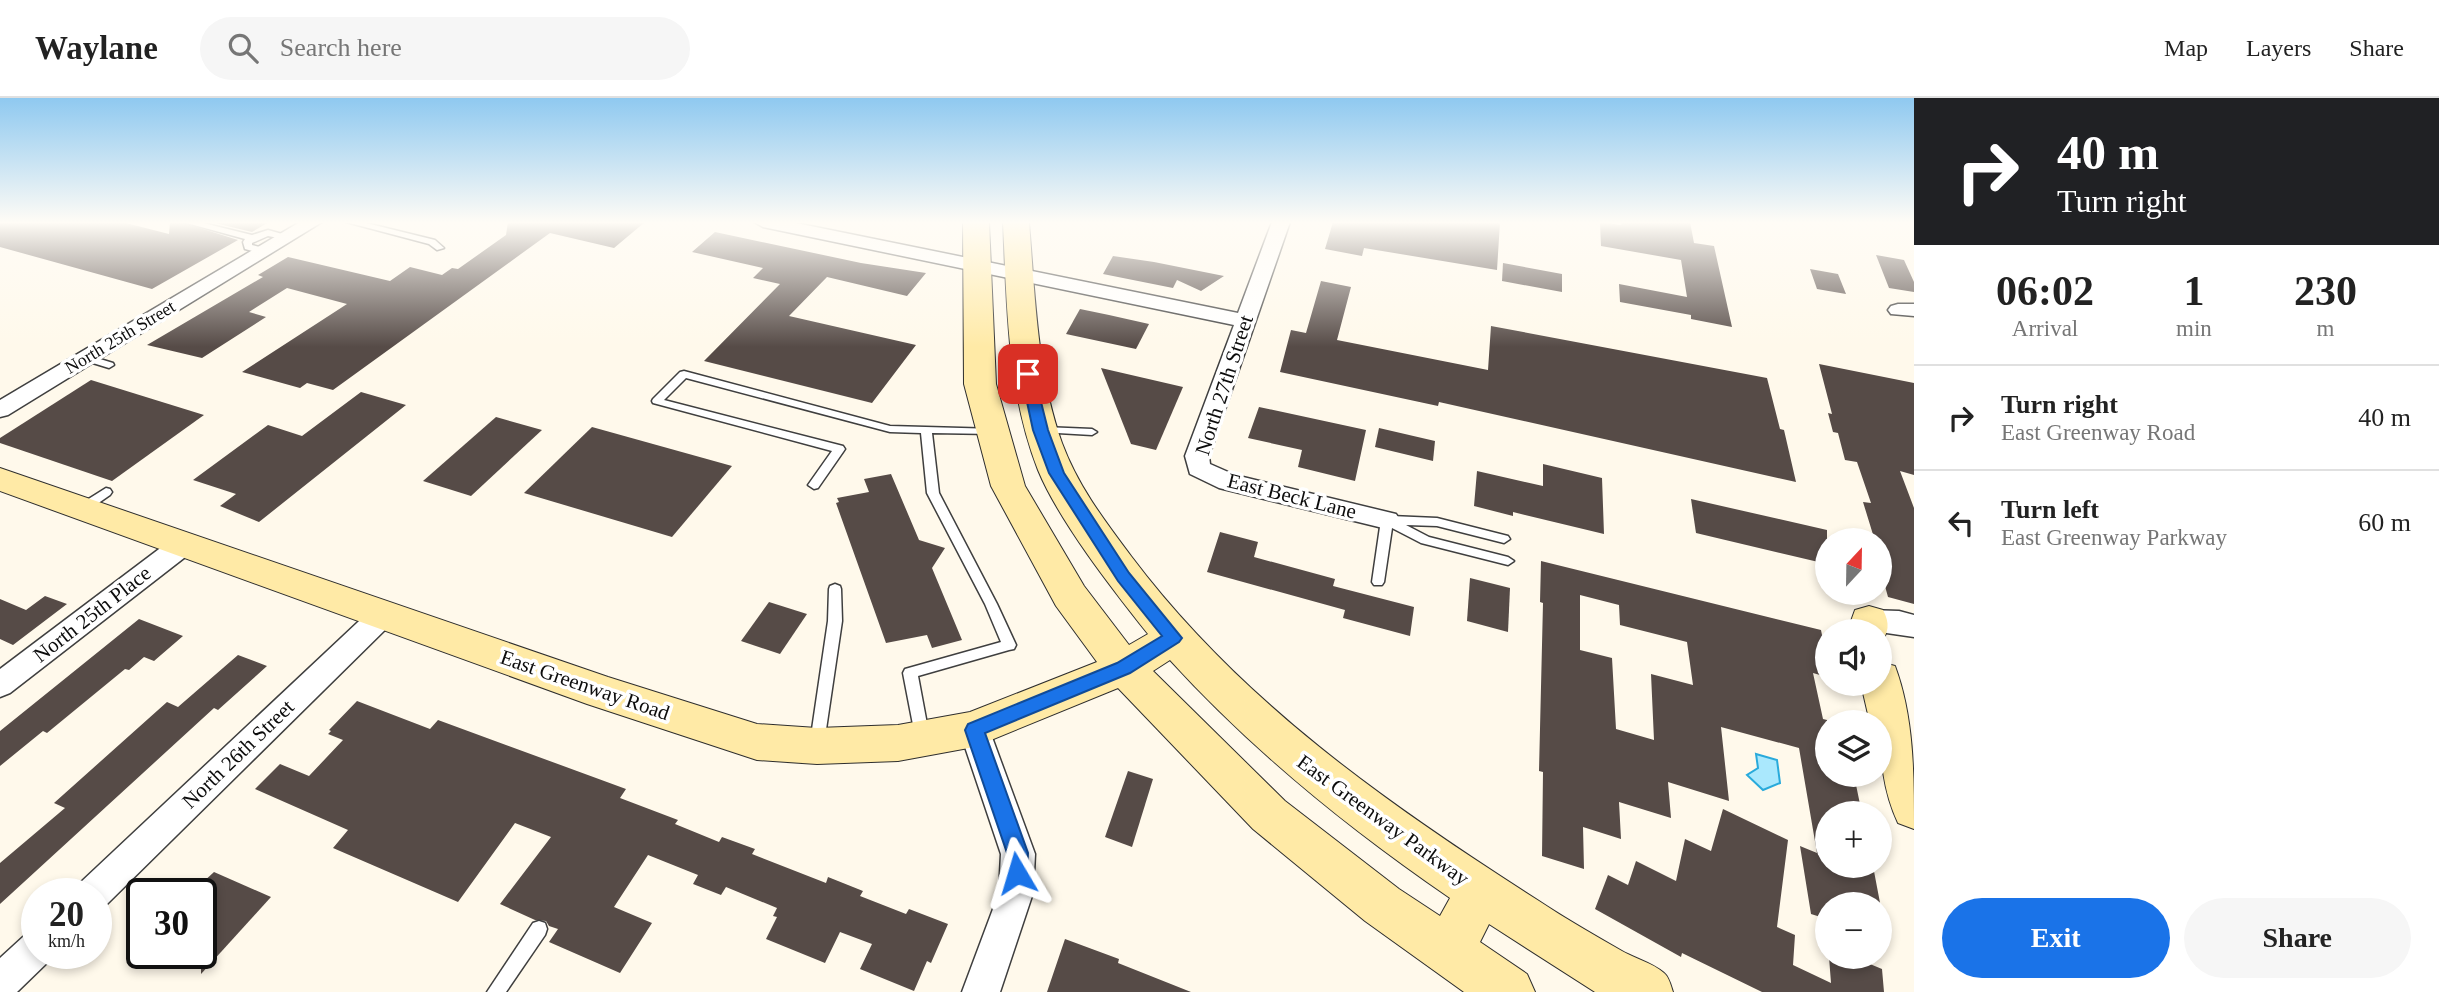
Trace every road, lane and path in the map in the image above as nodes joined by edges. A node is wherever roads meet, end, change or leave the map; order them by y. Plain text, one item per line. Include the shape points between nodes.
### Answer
1 (230, 264) edge
2 (965, 264) edge
3 (1020, 264) edge
4 (1266, 264) edge
5 (976, 266) junction
6 (1021, 276) junction
7 (1245, 321) junction
8 (87, 358) junction
9 (109, 365) dead end
10 (0, 410) edge
11 (1041, 430) junction
12 (926, 431) junction
13 (994, 431) junction
14 (1093, 432) dead end
15 (1199, 468) joint
16 (0, 480) edge
17 (814, 485) dead end
18 (1387, 520) junction
19 (1504, 539) dead end
20 (184, 544) junction
21 (1508, 561) dead end
22 (1378, 582) dead end
23 (835, 589) dead end
24 (384, 614) junction
25 (1892, 623) edge
26 (1914, 626) edge
27 (1173, 638) junction
28 (1124, 668) junction
29 (0, 685) edge
30 (1885, 696) edge
31 (974, 730) junction
32 (922, 739) junction
33 (817, 746) junction
34 (1914, 809) edge
35 (110, 878) edge
36 (1481, 891) junction
37 (539, 929) dead end
38 (1448, 950) junction
39 (21, 963) edge
40 (0, 983) edge
41 (496, 992) edge
42 (981, 992) edge
43 (1509, 992) edge
44 (1647, 992) edge

1 - 8 street, North 25th Street
2 - 5 street
3 - 6 main road, East Greenway Parkway
4 - 7 street, North 27th Street
5 - 6 street
5 - 13 main road via 980,384
6 - 7 street
6 - 11 main road, East Greenway Parkway via 1028,374
7 - 15 street, North 27th Street via 1197,456
8 - 9 lane
8 - 10 street, North 25th Street
11 - 13 main road
11 - 14 lane
11 - 27 main road, East Greenway Parkway via 1057,473 1085,521
12 - 13 lane
12 - 17 lane via 890,429 684,374 657,401 839,449
12 - 32 lane via 933,494 1009,645 910,674
13 - 28 main road via 1008,486 1033,534 1070,596
15 - 18 street, East Beck Lane via 1228,482
16 - 20 main road, East Greenway Road via 95,500
18 - 19 lane via 1437,522
18 - 21 lane via 1425,540
18 - 22 lane
20 - 24 main road, East Greenway Road
20 - 29 street, North 25th Place
23 - 33 lane via 835,621
24 - 33 main road, East Greenway Road via 705,727 757,742
24 - 35 street, North 26th Street
25 - 26 street
27 - 28 main road, East Greenway Road
27 - 36 main road, East Greenway Parkway via 1313,773
28 - 31 main road, East Greenway Road
28 - 38 main road via 1269,815 1381,905
30 - 34 main road
31 - 32 main road, East Greenway Road
31 - 42 street via 1018,853 1016,893
32 - 33 main road, East Greenway Road
36 - 38 main road
36 - 44 main road, East Greenway Parkway
37 - 41 lane
38 - 43 main road
39 - 40 street

